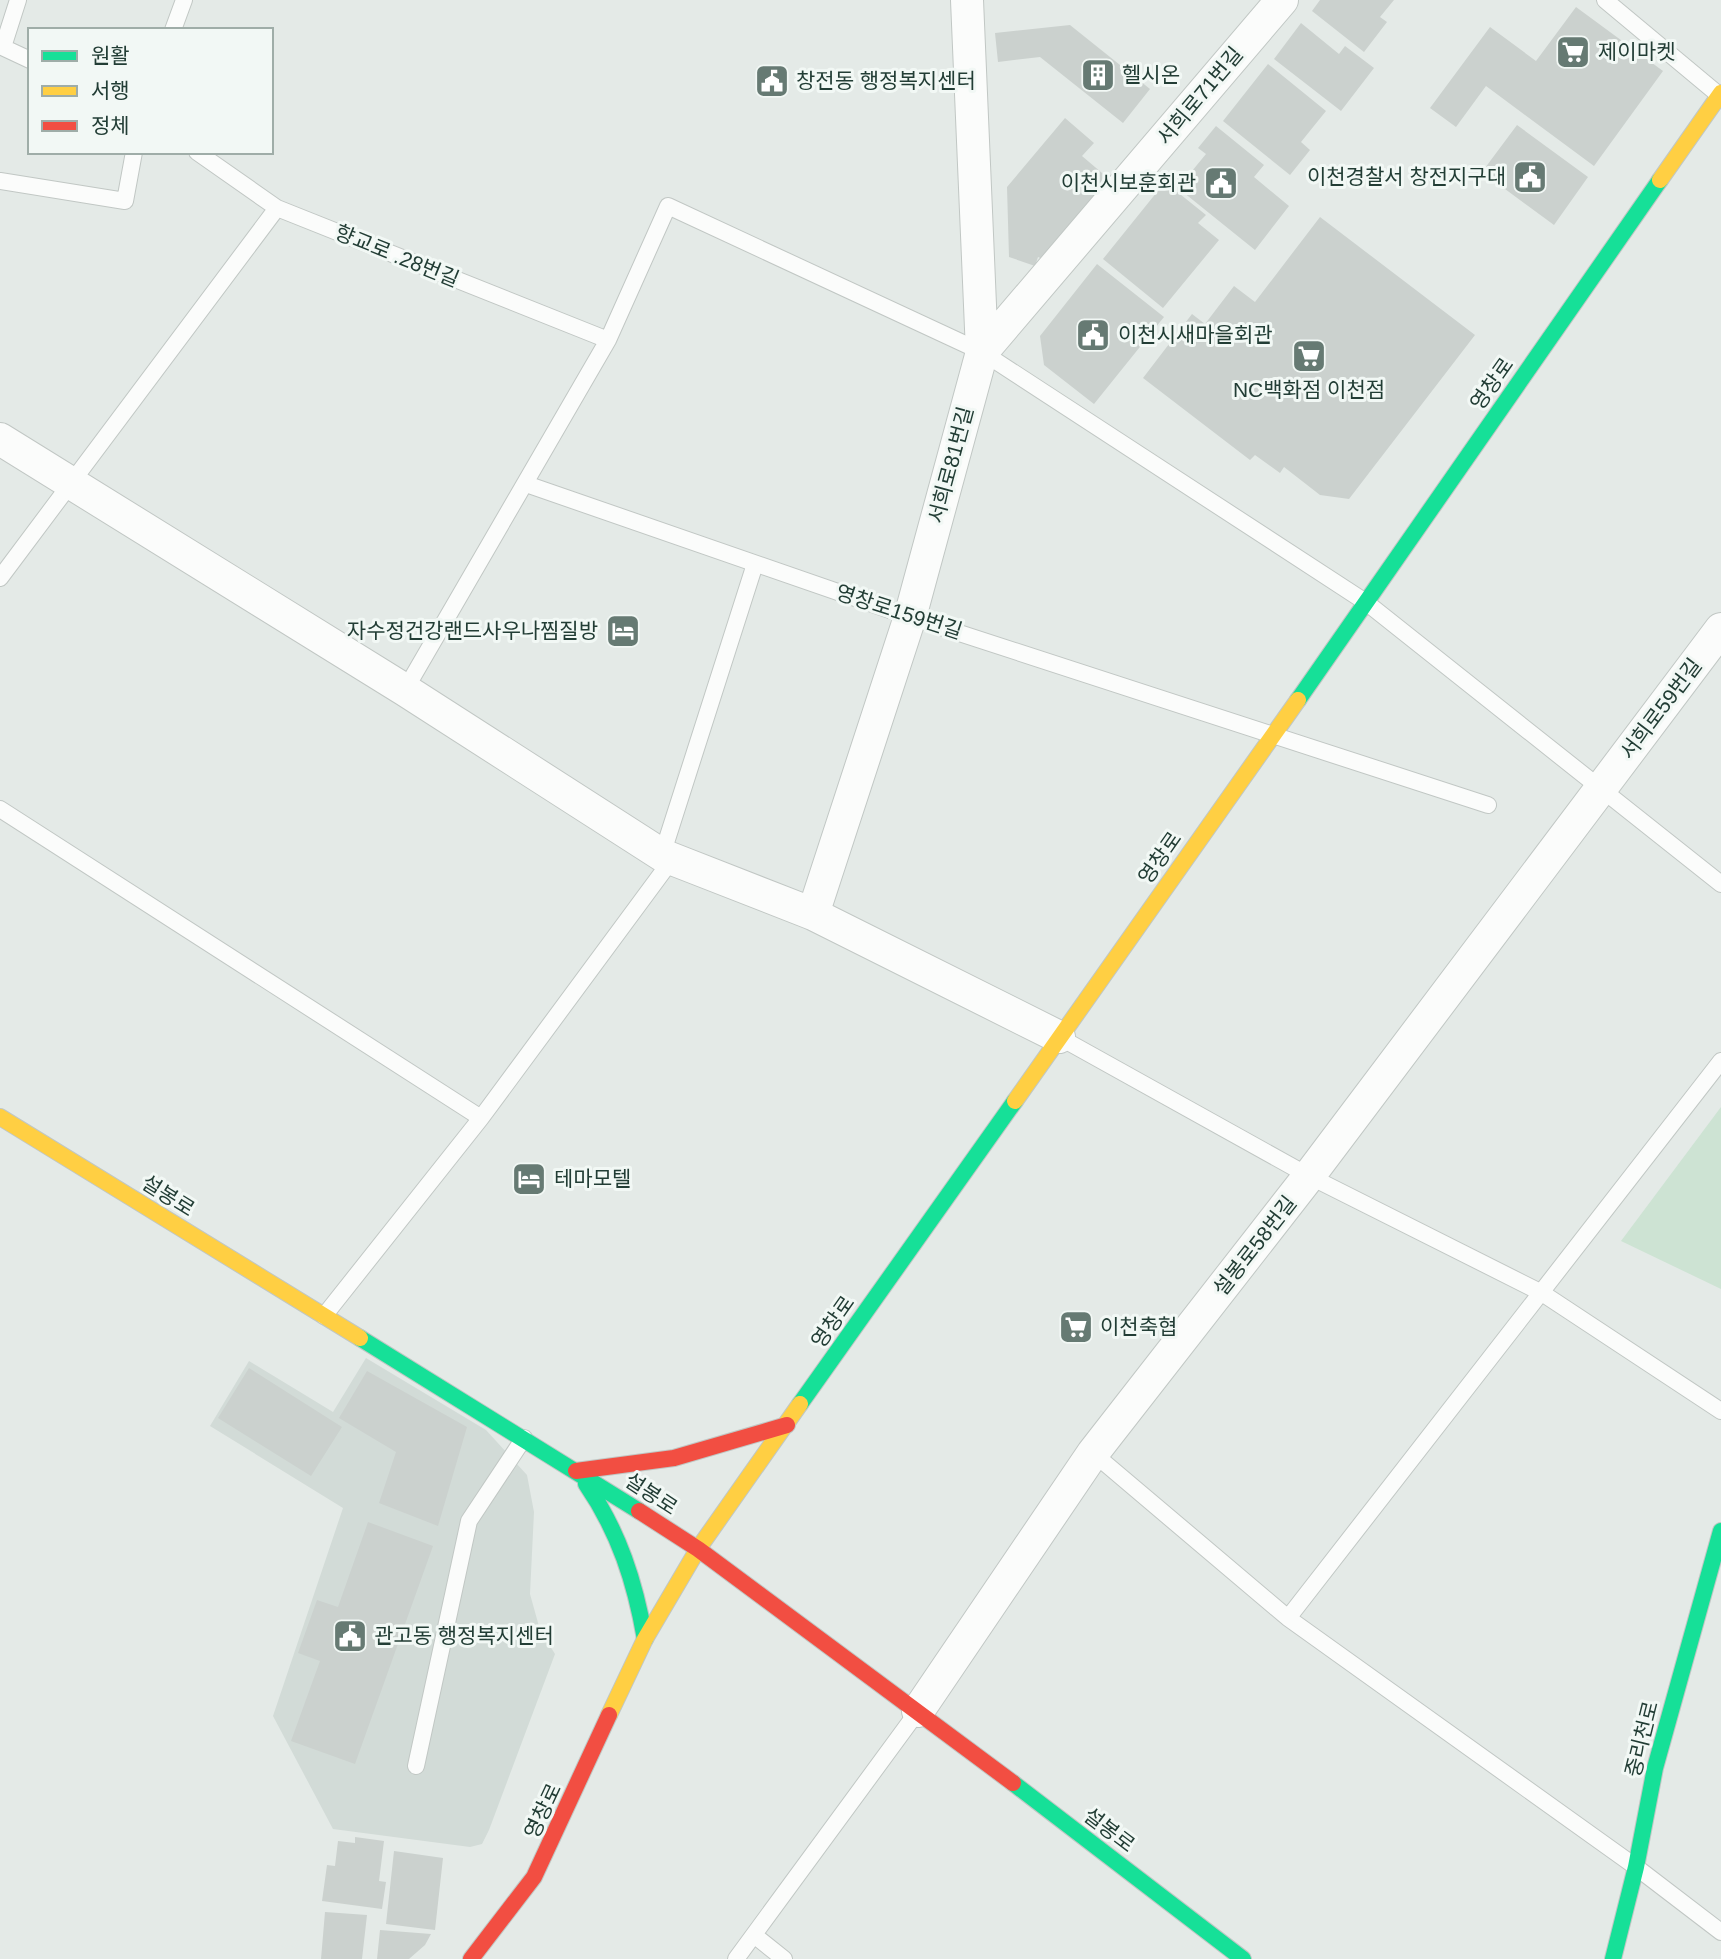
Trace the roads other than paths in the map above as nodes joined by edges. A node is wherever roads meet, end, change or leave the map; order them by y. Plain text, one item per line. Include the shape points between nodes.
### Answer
1 (18, 0) edge
2 (184, 0) edge
3 (967, 0) edge
4 (1282, 0) edge
5 (1605, 0) edge
6 (174, 28) edge
7 (1, 47) edge
8 (28, 59) edge
9 (1720, 95) edge
10 (134, 154) edge
11 (200, 154) edge
12 (0, 181) edge
13 (277, 208) junction
14 (608, 340) junction
15 (982, 352) junction
16 (0, 439) edge
17 (72, 484) junction
18 (526, 484) junction
19 (755, 564) junction
20 (0, 578) edge
21 (1367, 603) junction
22 (909, 617) junction
23 (1721, 629) edge
24 (405, 690) junction
25 (1273, 733) junction
26 (1602, 789) junction
27 (1488, 805) dead end
28 (0, 809) edge
29 (668, 857) junction
30 (1721, 884) edge
31 (813, 914) junction
32 (1059, 1037) junction
33 (1721, 1061) edge
34 (0, 1117) edge
35 (481, 1118) junction
36 (1309, 1176) junction
37 (1542, 1293) junction
38 (324, 1316) junction
39 (1721, 1412) edge
40 (787, 1425) junction
41 (524, 1438) junction
42 (1093, 1453) junction
43 (576, 1471) junction
44 (1721, 1531) edge
45 (698, 1549) junction
46 (1288, 1618) junction
47 (645, 1639) junction
48 (918, 1711) junction
49 (416, 1766) dead end
50 (1636, 1867) junction
51 (1721, 1932) edge
52 (754, 1936) junction
53 (471, 1959) edge
54 (736, 1959) edge
55 (783, 1959) edge
56 (1243, 1959) edge
57 (1614, 1959) edge

1 - 7 lane
2 - 6 lane
3 - 15 street, 서희로81번길
4 - 15 street, 서희로71번길
5 - 9 lane
7 - 8 lane
9 - 21 street, 영창로
10 - 12 lane via 125,201
11 - 13 lane, 향교로 .28번길
13 - 14 lane, 향교로 .28번길
13 - 17 lane
14 - 15 lane via 668,206
14 - 18 lane
15 - 21 lane
15 - 22 street, 서희로81번길
16 - 17 street
17 - 20 lane
17 - 24 street
18 - 19 lane, 영창로159번길
18 - 24 lane
19 - 22 lane, 영창로159번길
19 - 29 lane
21 - 25 street, 영창로
21 - 26 lane
22 - 25 lane, 영창로159번길
22 - 31 street, 서희로81번길
23 - 26 street, 서희로59번길
24 - 29 street
25 - 27 lane
25 - 32 street, 영창로
26 - 30 lane
26 - 36 street, 설봉로58번길
28 - 35 lane
29 - 31 street
29 - 35 lane
31 - 32 street
32 - 36 lane
32 - 40 street, 영창로
33 - 37 lane
34 - 38 street, 설봉로
35 - 38 lane
36 - 37 lane
36 - 42 street, 설봉로58번길
37 - 39 lane
37 - 46 lane
38 - 41 street, 설봉로
40 - 43 street via 674,1458
40 - 45 street, 영창로
41 - 43 street, 설봉로
41 - 49 lane via 469,1521
42 - 46 lane
42 - 48 street, 설봉로58번길
43 - 45 street, 설봉로
43 - 47 street via 611,1521 627,1557
44 - 50 street, 중리천로 via 1656,1768
45 - 47 street, 영창로
45 - 48 street, 설봉로
46 - 50 lane
47 - 53 street, 영창로 via 534,1877
48 - 52 lane
48 - 56 street, 설봉로
50 - 51 lane
50 - 57 street, 중리천로
52 - 54 lane
52 - 55 lane

